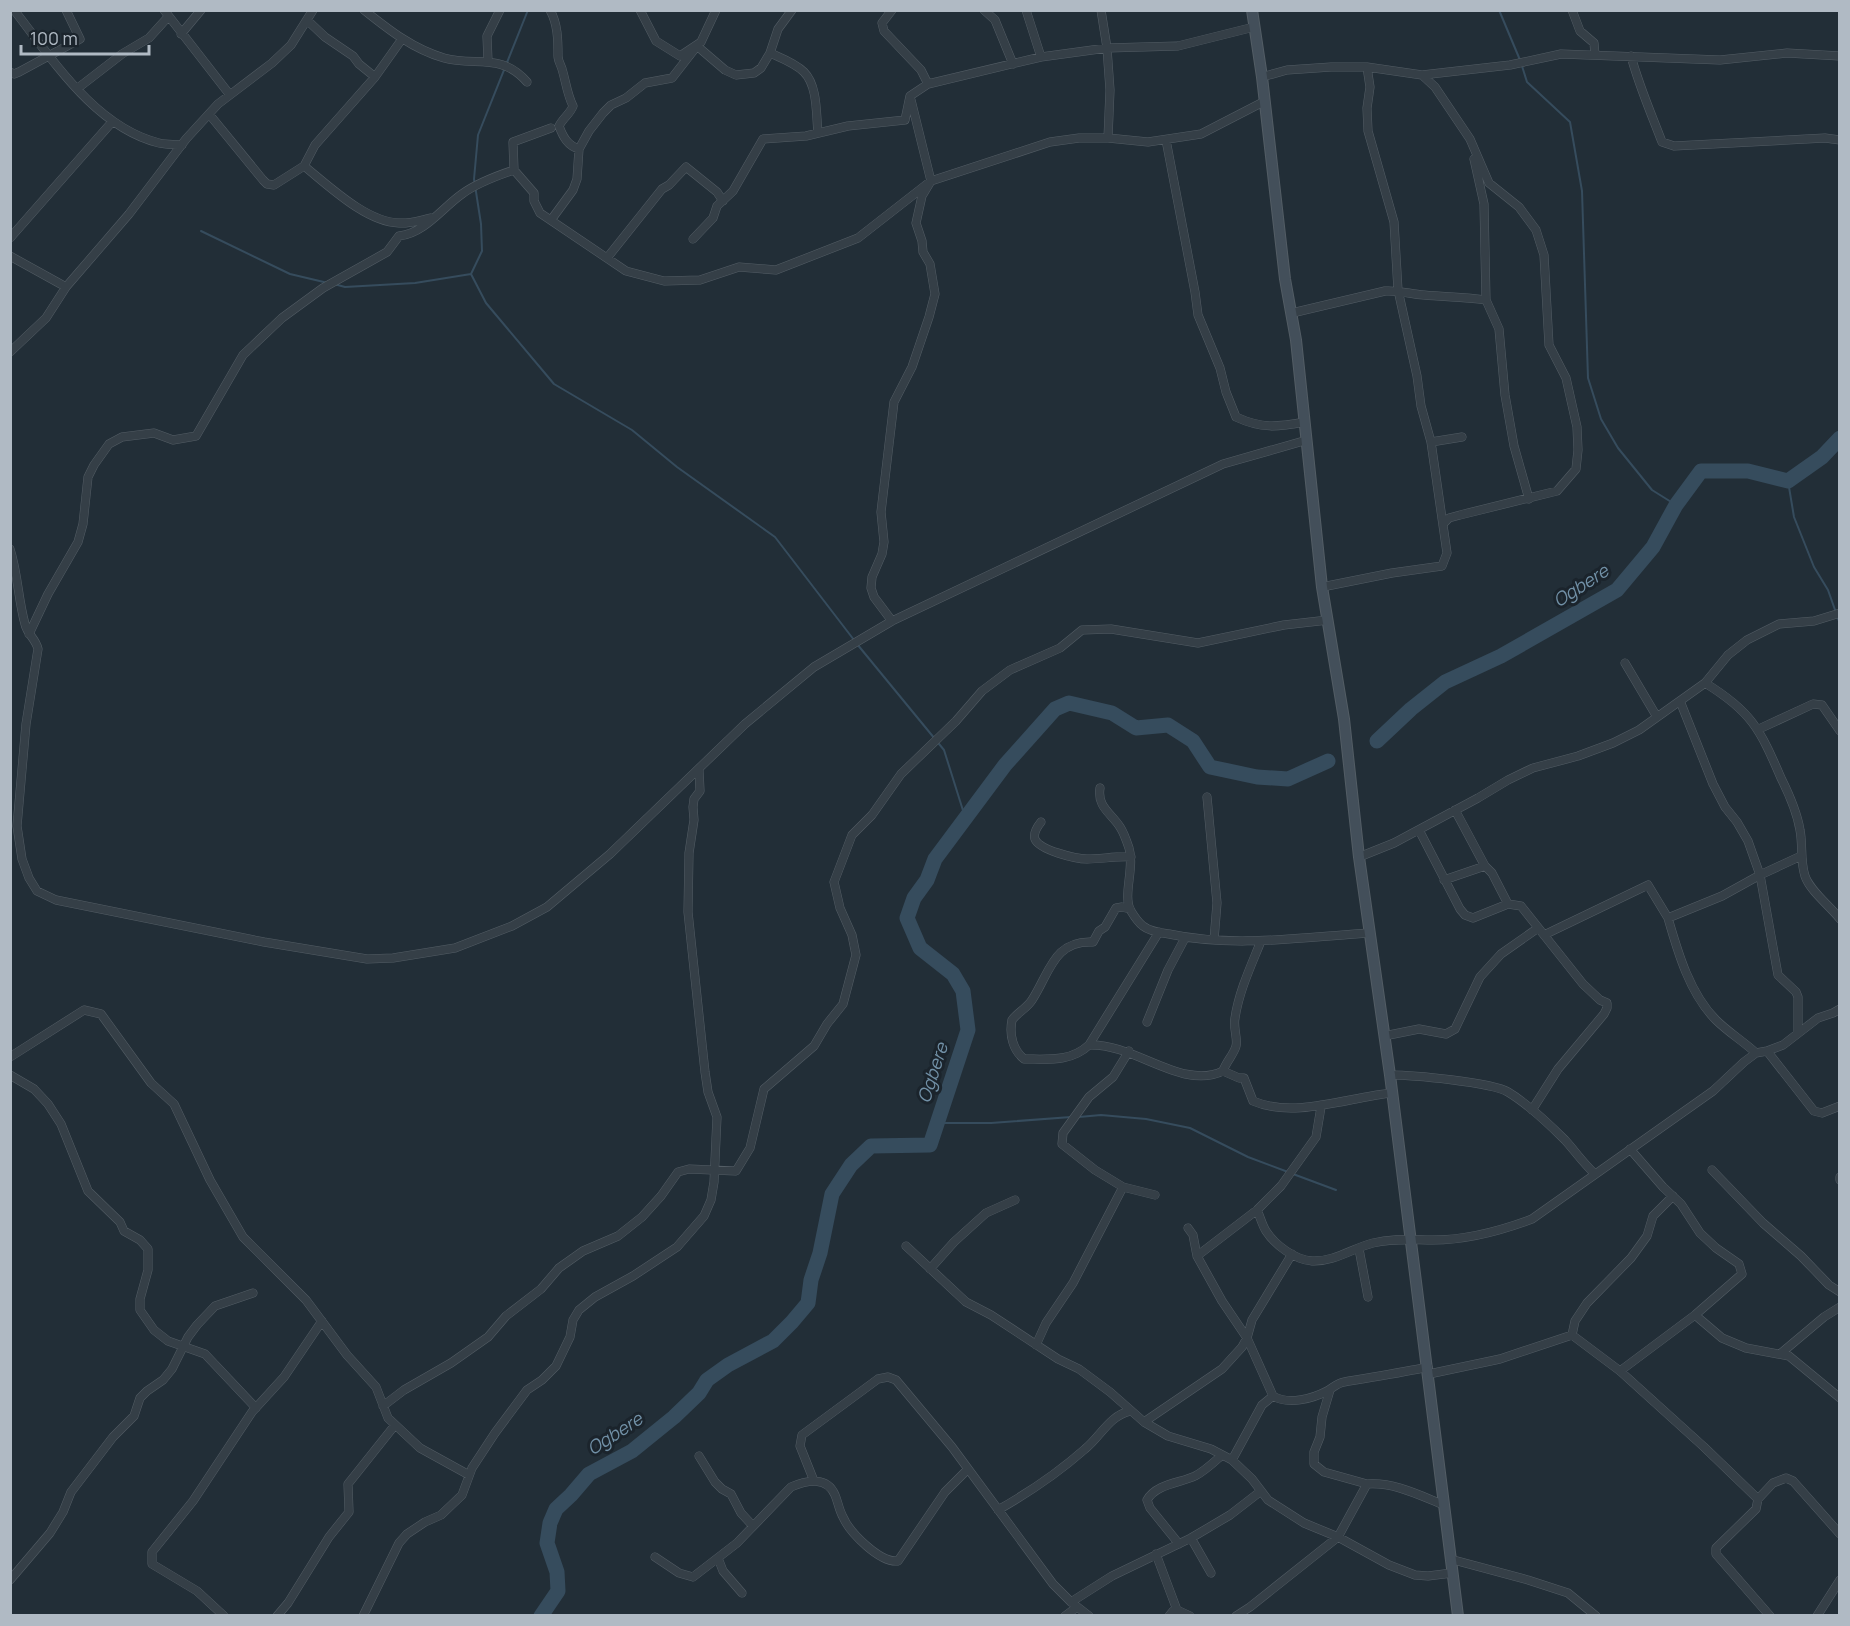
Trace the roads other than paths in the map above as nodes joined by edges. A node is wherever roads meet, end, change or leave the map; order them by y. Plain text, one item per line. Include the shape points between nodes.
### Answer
1 (15, 10) edge
2 (66, 10) edge
3 (201, 10) edge
4 (313, 10) edge
5 (364, 10) edge
6 (500, 10) edge
7 (550, 10) edge
8 (640, 10) edge
9 (716, 10) edge
10 (792, 10) edge
11 (892, 10) edge
12 (984, 10) edge
13 (1026, 10) edge
14 (1101, 10) edge
15 (1252, 10) edge
16 (1572, 10) edge
17 (166, 14) edge
18 (307, 20) junction
19 (1254, 27) junction
20 (181, 34) junction
21 (402, 39) junction
22 (697, 46) junction
23 (1107, 48) junction
24 (770, 53) junction
25 (1595, 55) junction
26 (50, 56) junction
27 (1839, 56) edge
28 (1041, 57) junction
29 (1631, 57) junction
30 (488, 61) junction
31 (1013, 64) junction
32 (1367, 67) junction
33 (10, 72) edge
34 (1422, 75) junction
35 (375, 77) junction
36 (1262, 77) junction
37 (527, 82) dead end
38 (928, 84) junction
39 (78, 88) junction
40 (230, 95) junction
41 (910, 96) junction
42 (1265, 101) junction
43 (209, 114) junction
44 (112, 122) junction
45 (551, 128) dead end
46 (818, 133) junction
47 (1108, 138) junction
48 (1166, 140) junction
49 (1470, 140) junction
50 (1839, 140) edge
51 (182, 145) junction
52 (579, 149) junction
53 (304, 166) junction
54 (514, 170) junction
55 (931, 181) junction
56 (723, 201) junction
57 (435, 217) junction
58 (551, 220) junction
59 (10, 238) edge
60 (693, 239) dead end
61 (10, 255) edge
62 (607, 258) junction
63 (66, 287) junction
64 (1398, 290) junction
65 (1486, 300) junction
66 (1292, 313) junction
67 (10, 352) edge
68 (1305, 422) junction
69 (1462, 437) dead end
70 (1307, 440) junction
71 (1431, 442) junction
72 (1529, 499) junction
73 (1444, 523) junction
74 (10, 549) edge
75 (1322, 587) junction
76 (1839, 613) edge
77 (1328, 620) junction
78 (892, 621) junction
79 (29, 634) junction
80 (1625, 663) dead end
81 (1705, 683) junction
82 (1680, 702) junction
83 (1657, 717) junction
84 (1759, 729) junction
85 (1839, 731) edge
86 (699, 770) junction
87 (1100, 788) dead end
88 (1207, 797) dead end
89 (1455, 810) junction
90 (1041, 822) dead end
91 (1419, 830) junction
92 (1801, 856) junction
93 (1131, 857) junction
94 (1359, 857) junction
95 (1485, 866) junction
96 (1760, 874) junction
97 (1444, 880) junction
98 (1508, 904) junction
99 (1130, 909) junction
100 (1668, 918) junction
101 (1839, 919) edge
102 (1538, 928) junction
103 (1159, 932) junction
104 (1370, 933) junction
105 (1544, 935) junction
106 (1185, 938) junction
107 (1214, 940) junction
108 (1261, 941) junction
109 (1839, 1009) edge
110 (1147, 1022) dead end
111 (1798, 1033) junction
112 (1384, 1036) junction
113 (1089, 1045) junction
114 (1129, 1051) junction
115 (1767, 1052) junction
116 (1756, 1053) junction
117 (10, 1057) edge
118 (1223, 1071) junction
119 (10, 1075) edge
120 (1390, 1075) junction
121 (1392, 1093) junction
122 (1839, 1106) edge
123 (1321, 1107) junction
124 (1532, 1110) junction
125 (1630, 1149) junction
126 (715, 1169) junction
127 (1712, 1170) dead end
128 (1595, 1174) junction
129 (1123, 1187) junction
130 (1155, 1195) dead end
131 (1673, 1196) junction
132 (1015, 1200) dead end
133 (1257, 1210) junction
134 (1188, 1228) dead end
135 (1410, 1238) junction
136 (906, 1246) dead end
137 (1359, 1249) junction
138 (1292, 1254) junction
139 (1197, 1256) junction
140 (930, 1269) junction
141 (1839, 1292) edge
142 (253, 1293) dead end
143 (1368, 1297) dead end
144 (1839, 1306) edge
145 (1695, 1315) junction
146 (322, 1321) junction
147 (1572, 1335) junction
148 (1247, 1338) junction
149 (1036, 1345) junction
150 (183, 1347) junction
151 (1780, 1354) junction
152 (1428, 1370) junction
153 (1620, 1371) junction
154 (1329, 1390) junction
155 (1273, 1395) junction
156 (1839, 1398) edge
157 (383, 1406) junction
158 (256, 1408) junction
159 (1130, 1411) junction
160 (1144, 1422) junction
161 (395, 1425) junction
162 (1222, 1455) junction
163 (699, 1456) dead end
164 (1232, 1460) junction
165 (968, 1469) junction
166 (469, 1475) junction
167 (814, 1481) junction
168 (1367, 1484) junction
169 (1261, 1491) junction
170 (1758, 1499) junction
171 (1444, 1505) junction
172 (998, 1510) junction
173 (753, 1526) junction
174 (1839, 1534) edge
175 (1338, 1537) junction
176 (1191, 1538) junction
177 (1179, 1544) junction
178 (1156, 1554) junction
179 (655, 1557) dead end
180 (718, 1558) junction
181 (1450, 1559) junction
182 (1452, 1573) junction
183 (1211, 1574) dead end
184 (10, 1580) edge
185 (1839, 1580) edge
186 (742, 1593) dead end
187 (1074, 1604) junction
188 (1177, 1610) junction
189 (224, 1616) edge
190 (277, 1616) edge
191 (363, 1616) edge
192 (1065, 1616) edge
193 (1089, 1616) edge
194 (1169, 1616) edge
195 (1190, 1616) edge
196 (1236, 1616) edge
197 (1458, 1616) edge
198 (1596, 1616) edge
199 (1770, 1616) edge
200 (1817, 1616) edge

1 - 26 street
2 - 26 street via 80,39
3 - 20 street
4 - 18 street
5 - 21 street
6 - 30 street via 487,36
7 - 52 street via 555,19 559,61 573,106 559,126 567,142
8 - 22 street via 656,41 680,56
9 - 22 street
10 - 24 street via 778,29
11 - 38 street via 882,23 884,31 921,70
12 - 31 street via 995,20
13 - 28 street
14 - 23 street
15 - 19 main road
16 - 25 street via 1580,31 1594,43
17 - 20 street
17 - 39 street via 149,38
18 - 35 street
18 - 40 street via 279,57
19 - 23 street via 1178,46
19 - 36 main road
20 - 40 street
21 - 30 street via 447,59
21 - 35 street
22 - 24 street via 736,75 754,73
22 - 52 street via 672,78 645,83 611,105
23 - 28 street
23 - 47 street
24 - 46 street via 808,77
25 - 29 street
25 - 34 street via 1561,54 1510,66
26 - 33 street via 14,74
26 - 39 street
27 - 29 street via 1787,53 1720,60
28 - 31 street
29 - 50 street via 1645,100 1666,144
30 - 37 street via 512,68
31 - 38 street
32 - 34 street
32 - 36 street via 1287,70
32 - 64 street via 1368,131 1394,222
34 - 49 street via 1435,87
35 - 53 street via 315,145
36 - 42 main road
38 - 41 street
39 - 44 street via 89,104
40 - 43 street
41 - 46 street via 906,120
41 - 55 street
42 - 48 street via 1201,134
42 - 66 main road
43 - 51 street
43 - 53 street via 267,184 274,185
44 - 51 street via 160,143
44 - 59 street
45 - 54 street via 513,142
46 - 56 street via 764,139 734,191
47 - 48 street
47 - 55 street via 1050,142
48 - 68 street via 1198,315 1236,417 1258,426
49 - 65 street via 1484,204
49 - 72 street via 1489,183 1519,207 1536,230 1544,255 1548,345 1570,387 1577,427 1576,469 1557,490
51 - 63 street
52 - 58 street via 573,190
53 - 57 street via 365,212 384,221 400,224
54 - 57 street via 463,193
54 - 58 street via 534,193 536,209
55 - 62 street via 858,238 777,270 739,267 700,280 664,281 626,271
55 - 78 street via 922,196 916,223 930,264 934,294 912,367 894,402 881,512 884,542 872,577 873,597
56 - 60 street
56 - 62 street via 686,167 662,189
57 - 79 street via 415,232 399,236 387,252 323,288 282,318 243,356 196,435 173,440 154,433 110,444 88,477 78,542
58 - 62 street
61 - 63 street
63 - 67 street via 46,318
64 - 65 street
64 - 66 street
64 - 71 street
65 - 72 street via 1499,329 1505,395
66 - 68 main road
68 - 70 main road
69 - 71 street
70 - 75 main road
70 - 78 street via 1223,464
71 - 73 street
72 - 73 street via 1449,518
73 - 75 street via 1447,553 1442,566
74 - 79 street
75 - 77 main road
76 - 81 street via 1814,621 1779,624 1747,640 1728,655
77 - 94 main road via 1344,719
77 - 126 street via 1198,643 1111,629 1082,630 1060,648 1010,670 982,691 901,774 852,835 834,882 856,955 843,1004 814,1046 764,1089 750,1148 736,1171
78 - 86 street via 814,667 745,724
79 - 86 street via 36,642 38,656 26,724 16,826 29,878 37,891 56,900 367,959 455,948 512,926 547,907
80 - 83 street
81 - 82 street
81 - 84 street via 1725,695
82 - 83 street
82 - 96 street via 1713,784 1748,841
83 - 89 street via 1613,744 1533,768
84 - 85 street via 1813,704 1822,705
84 - 92 street via 1790,797 1800,831
86 - 126 street via 700,790 694,799 689,853 688,912 705,1072 717,1117
87 - 93 street via 1098,797 1121,827
88 - 107 street via 1217,903
89 - 91 street
89 - 95 street
90 - 93 street via 1035,830 1035,840 1064,855 1086,860
91 - 94 street
91 - 97 street
92 - 96 street
92 - 101 street via 1810,886
93 - 99 street
94 - 104 main road
95 - 97 street
95 - 98 street
96 - 100 street via 1722,896
96 - 111 street via 1779,975 1798,997
97 - 98 street via 1460,909 1473,918
98 - 102 street via 1521,906
99 - 103 street via 1143,926
99 - 113 street via 1116,908 1093,942 1079,941 1059,953 1030,1003 1012,1020 1010,1036 1024,1059 1063,1059
100 - 105 street via 1648,885
100 - 116 street via 1700,1000 1717,1021
102 - 105 street
102 - 112 street via 1501,954 1480,977 1450,1033 1419,1029
103 - 106 street
103 - 113 street
104 - 108 street
104 - 112 main road
105 - 124 street via 1583,984 1607,1003 1607,1008 1558,1069
106 - 107 street
106 - 110 street
107 - 108 street
108 - 118 street via 1240,994 1233,1030 1236,1048
109 - 111 street
111 - 115 street
112 - 120 main road
113 - 114 street
114 - 118 street via 1189,1075 1203,1077
114 - 129 street via 1113,1077 1089,1097 1063,1133 1062,1144
115 - 116 street
115 - 122 street via 1814,1111 1822,1113
116 - 125 street via 1713,1092
117 - 146 street via 84,1010 100,1014 151,1083 174,1104 210,1180 243,1237
118 - 123 street via 1244,1078 1250,1097 1261,1105
119 - 150 street via 34,1089 48,1104 61,1124 88,1191 124,1230 148,1249 140,1310 154,1329
120 - 121 main road
120 - 124 street via 1501,1089
121 - 123 street
121 - 135 main road
123 - 133 street via 1316,1137 1281,1186
124 - 128 street
125 - 128 street
125 - 131 street
126 - 157 street via 678,1172 642,1217 618,1236 583,1251 506,1316 488,1337
126 - 166 street via 711,1200 690,1235 579,1310 556,1366 527,1390
127 - 141 street
128 - 135 street via 1532,1219 1500,1231 1465,1238
129 - 130 street
129 - 149 street
131 - 145 street via 1700,1233 1739,1264 1742,1274
131 - 147 street via 1653,1216 1647,1236 1631,1258 1587,1303 1575,1321
132 - 140 street via 986,1213
133 - 138 street via 1266,1231
133 - 139 street
134 - 139 street
135 - 137 street via 1372,1243
135 - 152 main road
136 - 140 street
137 - 138 street via 1312,1261
137 - 143 street
138 - 148 street via 1252,1320
139 - 148 street
140 - 149 street via 966,1302
142 - 150 street via 215,1306
144 - 151 street
145 - 151 street via 1722,1338 1746,1348
145 - 153 street
146 - 157 street via 376,1387
146 - 158 street via 284,1377
147 - 152 street via 1500,1359
147 - 153 street
148 - 155 street
148 - 160 street via 1222,1369
149 - 159 street via 1079,1369
150 - 158 street via 205,1354
150 - 184 street via 164,1380 140,1398 134,1416 71,1492 50,1533
151 - 156 street via 1789,1356
152 - 154 street via 1340,1382
152 - 171 main road
153 - 170 street
154 - 155 street via 1298,1400
154 - 168 street via 1314,1464 1324,1472
155 - 164 street via 1262,1405
157 - 161 street
158 - 189 street via 151,1558 152,1564 197,1591
159 - 160 street
159 - 172 street via 1119,1414 1086,1448
160 - 162 street via 1168,1436
161 - 166 street via 420,1448
161 - 190 street via 348,1484 349,1512
162 - 164 street
162 - 177 street via 1194,1476 1170,1484 1147,1500
163 - 173 street via 715,1482 732,1494
164 - 169 street
165 - 167 street via 945,1492 898,1561 890,1562 877,1555 843,1519 829,1486
165 - 167 street via 896,1380 888,1377 878,1379 802,1435 800,1446
165 - 172 street
166 - 191 street via 462,1495 452,1506 399,1543
167 - 173 street via 791,1486
168 - 171 street via 1407,1490
168 - 175 street
169 - 175 street via 1268,1500 1304,1523
169 - 176 street
170 - 174 street via 1773,1483 1786,1478 1794,1481
170 - 199 street via 1756,1509 1716,1548 1716,1554
171 - 181 main road
172 - 187 street via 1053,1584
173 - 180 street
175 - 182 street via 1415,1575
175 - 196 street
176 - 177 street
176 - 183 street
177 - 178 street
178 - 187 street via 1112,1576
178 - 188 street
179 - 180 street via 688,1577
180 - 186 street via 723,1571
181 - 182 main road
181 - 198 street via 1568,1593
182 - 197 main road
185 - 200 street
187 - 192 street
187 - 193 street
188 - 194 street
188 - 195 street

